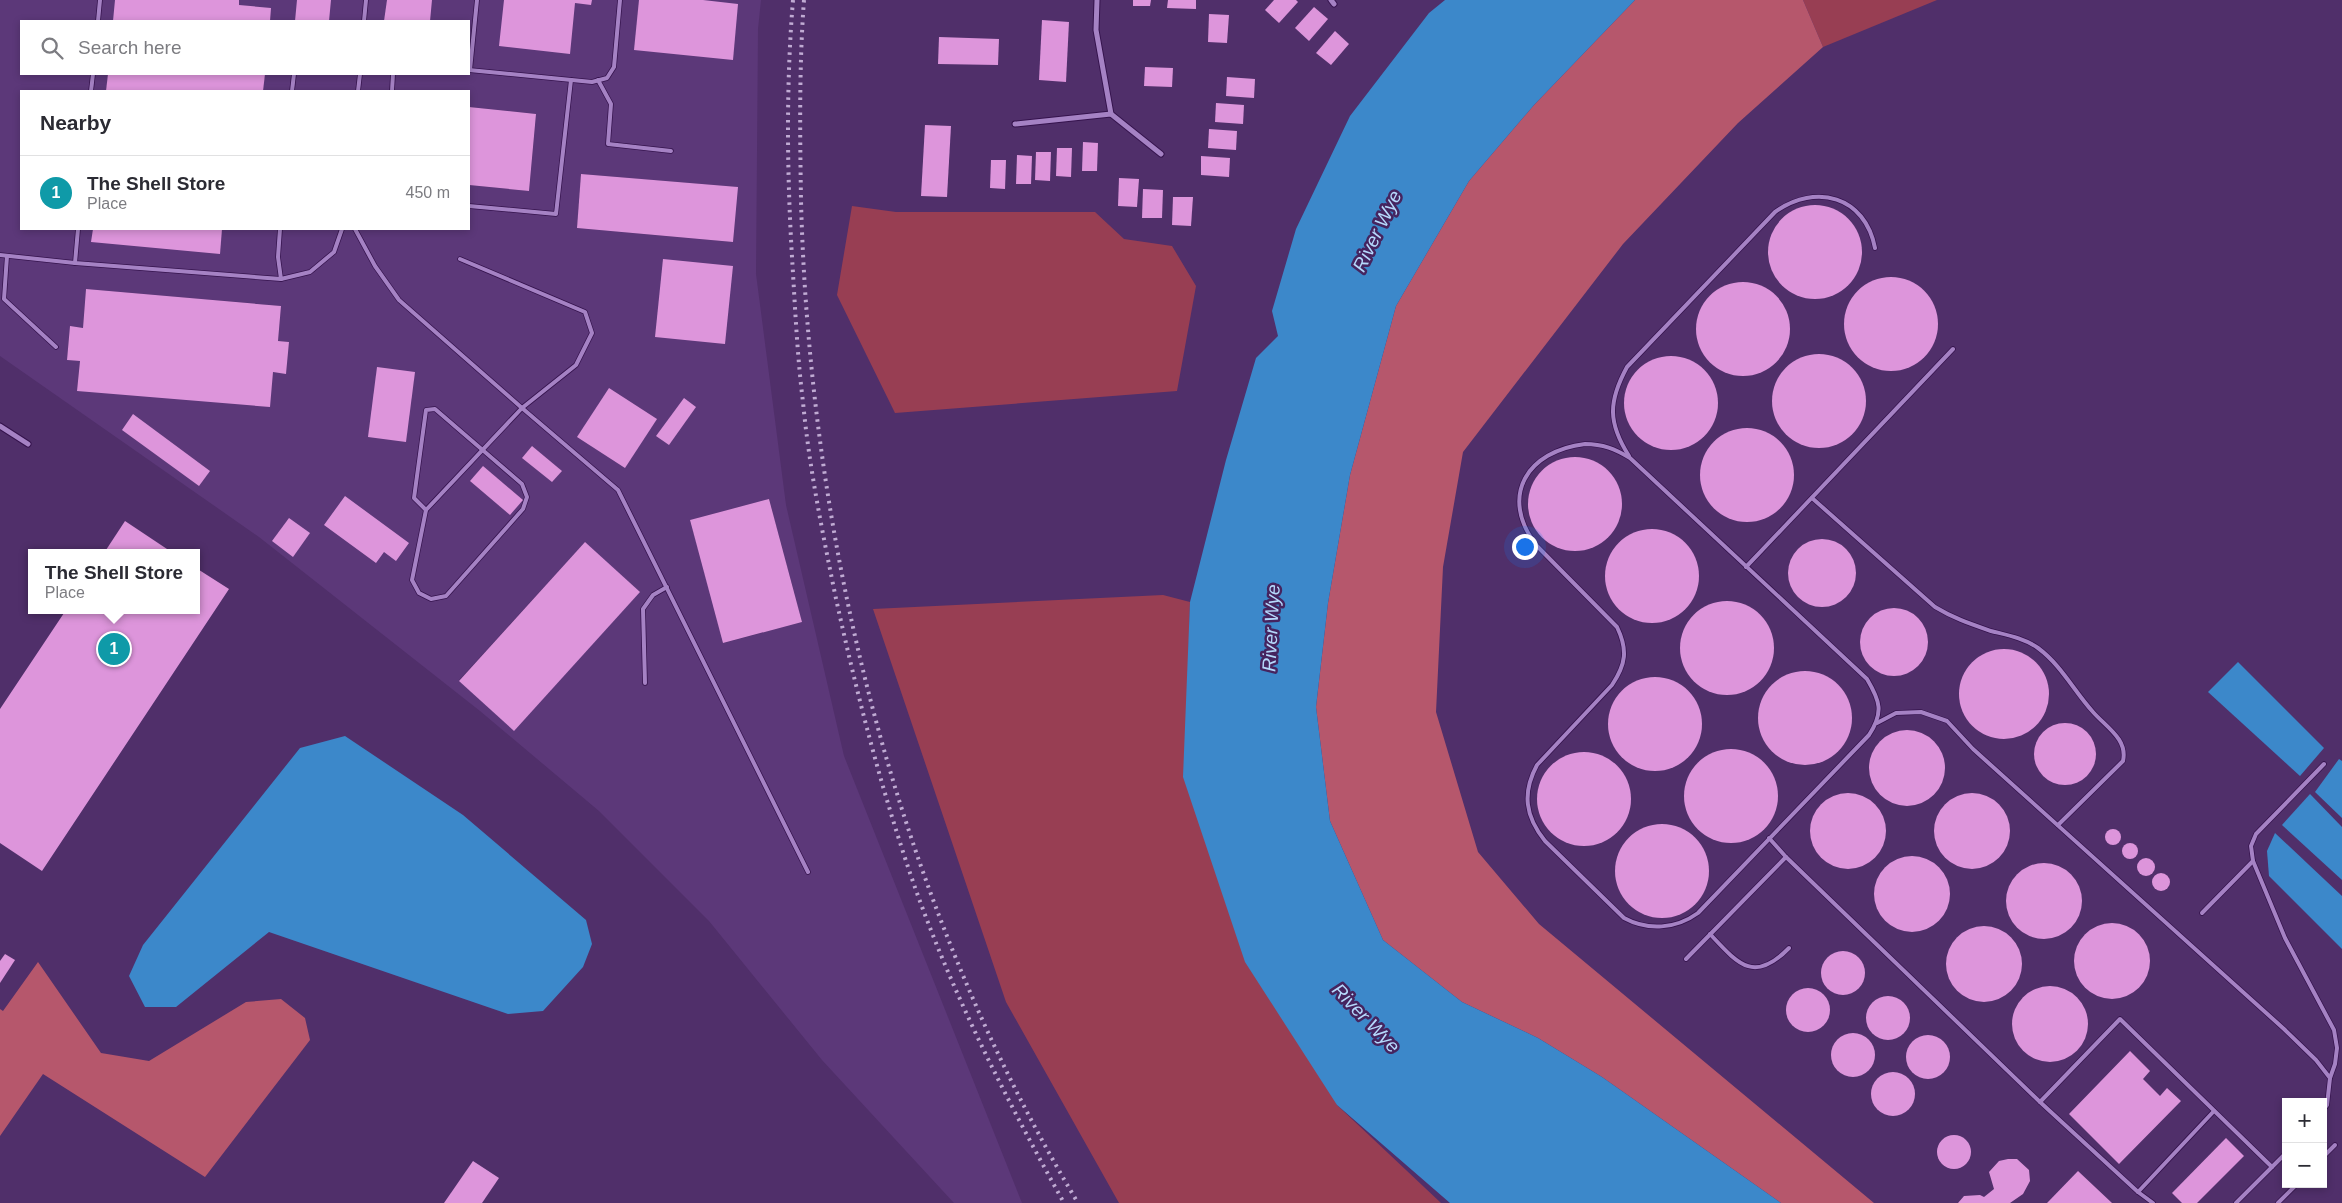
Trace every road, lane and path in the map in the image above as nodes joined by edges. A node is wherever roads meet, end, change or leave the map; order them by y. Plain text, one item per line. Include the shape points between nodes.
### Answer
1 (100, 0) edge
2 (366, 0) edge
3 (477, 0) edge
4 (620, 0) edge
5 (1097, 0) edge
6 (98, 20) edge
7 (364, 20) edge
8 (470, 61) edge
9 (470, 70) edge
10 (93, 75) edge
11 (294, 75) edge
12 (360, 75) edge
13 (393, 75) edge
14 (570, 80) junction
15 (598, 80) junction
16 (91, 90) edge
17 (292, 90) edge
18 (358, 90) edge
19 (392, 90) edge
20 (1111, 114) junction
21 (1015, 124) dead end
22 (670, 150) dead end
23 (1161, 154) dead end
24 (470, 206) edge
25 (78, 230) edge
26 (280, 230) edge
27 (342, 230) edge
28 (356, 230) edge
29 (1875, 248) dead end
30 (0, 255) edge
31 (7, 256) junction
32 (460, 259) dead end
33 (75, 263) junction
34 (281, 279) junction
35 (56, 347) dead end
36 (1952, 349) dead end
37 (522, 408) junction
38 (0, 426) edge
39 (28, 444) dead end
40 (482, 450) junction
41 (1630, 458) junction
42 (1812, 498) junction
43 (426, 510) junction
44 (1746, 567) junction
45 (667, 587) junction
46 (645, 683) dead end
47 (1877, 722) junction
48 (2324, 764) dead end
49 (2058, 825) junction
50 (1769, 838) junction
51 (1786, 857) junction
52 (2253, 861) junction
53 (808, 872) dead end
54 (2202, 913) dead end
55 (1710, 934) junction
56 (1789, 948) dead end
57 (1686, 959) dead end
58 (2330, 1078) junction
59 (2040, 1102) junction
60 (2327, 1105) edge
61 (2214, 1111) junction
62 (2335, 1145) dead end
63 (2327, 1153) edge
64 (2282, 1156) edge
65 (2272, 1167) junction
66 (2293, 1188) edge
67 (2138, 1192) junction
68 (2153, 1203) edge
69 (2236, 1203) edge
70 (2278, 1203) edge

1 - 6 lane
2 - 7 lane
3 - 8 lane
4 - 15 lane via 614,67 608,78
5 - 20 street via 1096,30
9 - 14 lane
10 - 16 lane
11 - 17 lane
12 - 18 lane
13 - 19 lane
14 - 15 lane
14 - 24 lane via 556,214
15 - 22 lane via 611,104 608,144
20 - 21 street
20 - 23 street
25 - 33 lane
26 - 34 lane via 278,257
27 - 34 lane via 334,252 310,272
28 - 37 lane via 375,266 400,300
29 - 41 lane via 1867,223 1836,199 1804,198 1775,212 1627,367 1615,391 1613,418 1619,440
30 - 31 lane
31 - 33 lane
31 - 35 lane via 4,299
32 - 37 lane via 585,312 592,333 576,365
33 - 34 lane
36 - 42 lane
37 - 40 lane
37 - 45 lane via 618,490
38 - 39 street
40 - 43 lane
40 - 43 lane via 435,410 426,410 414,498
40 - 43 lane via 522,484 527,497 523,509 446,596 431,598 419,593 412,580
41 - 44 lane
41 - 50 lane via 1600,444 1567,446 1536,462 1526,474 1521,488 1520,504 1528,535 1614,623 1623,639 1624,655 1622,670 1612,685 1536,765 1527,795 1535,828 1624,918 1649,926 1675,926 1686,922
42 - 44 lane
42 - 49 lane via 1935,607 1951,617 2016,638 2050,658 2092,711 2121,741 2125,749 2124,761
44 - 47 lane via 1867,679 1880,708
45 - 46 lane via 653,595 643,609
45 - 53 lane
47 - 49 lane via 1896,713 1921,712 1946,721
47 - 50 lane via 1869,735
48 - 52 lane via 2256,834 2251,846
49 - 58 lane via 2284,1029
50 - 51 lane
51 - 55 lane
51 - 59 lane
52 - 54 lane
52 - 58 lane via 2285,938 2334,1030 2337,1048
55 - 56 lane via 1743,965 1758,968 1776,962
55 - 57 lane
58 - 60 lane
59 - 61 lane via 2120,1019
59 - 67 lane
61 - 65 lane
61 - 67 lane
62 - 63 lane
64 - 65 lane
65 - 69 lane
66 - 70 lane
67 - 68 lane

